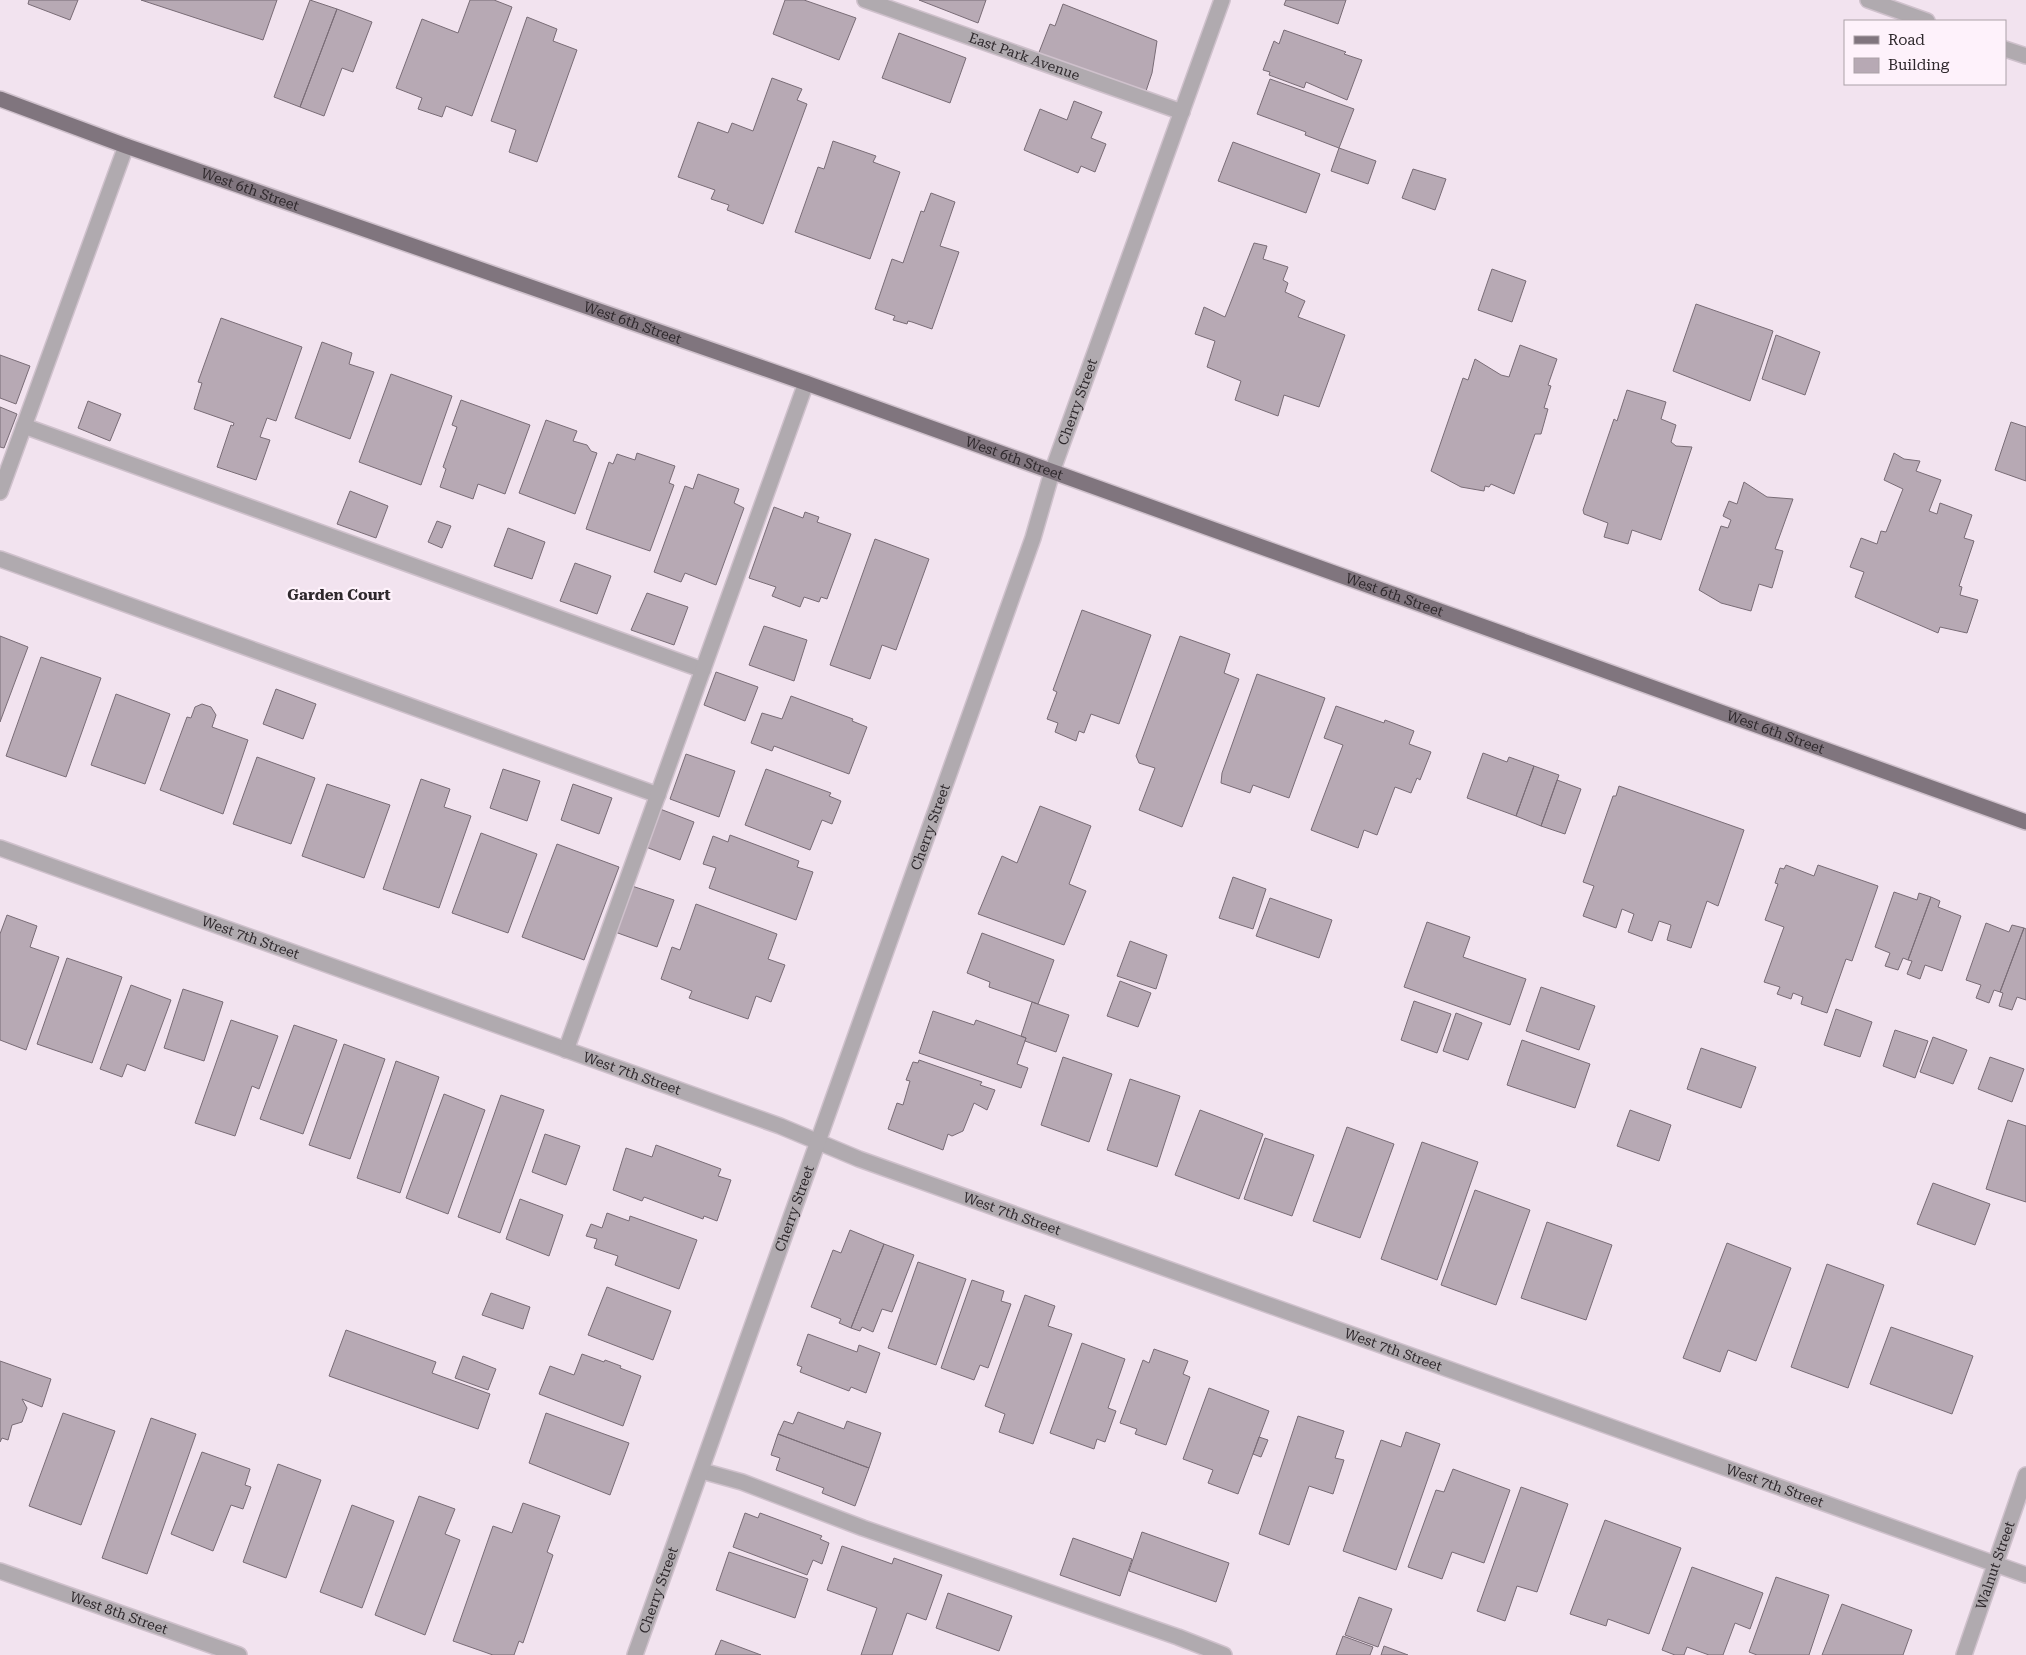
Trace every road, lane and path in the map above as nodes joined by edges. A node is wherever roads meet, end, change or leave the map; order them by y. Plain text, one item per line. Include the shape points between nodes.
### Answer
1 (866, 0) edge
2 (1222, 0) edge
3 (1868, 0) edge
4 (1924, 20) edge
5 (2006, 49) edge
6 (2026, 56) edge
7 (0, 99) edge
8 (1182, 112) junction
9 (126, 146) junction
10 (806, 383) junction
11 (24, 426) junction
12 (1052, 472) junction
13 (0, 492) edge
14 (0, 559) edge
15 (703, 670) junction
16 (658, 795) junction
17 (2026, 822) edge
18 (0, 848) edge
19 (566, 1050) junction
20 (818, 1142) junction
21 (702, 1470) junction
22 (2026, 1475) edge
23 (1995, 1563) junction
24 (0, 1571) edge
25 (2026, 1575) edge
26 (239, 1655) edge
27 (635, 1655) edge
28 (1224, 1655) edge
29 (1964, 1655) edge

1 - 8 street, East Park Avenue
2 - 8 street, Cherry Street
3 - 4 street
5 - 6 street
7 - 9 main road, West 6th Street
8 - 12 street, Cherry Street
9 - 10 main road, West 6th Street
9 - 11 street
10 - 12 main road, West 6th Street
10 - 15 street
11 - 13 street
11 - 15 street
12 - 17 main road, West 6th Street
12 - 20 street, Cherry Street via 1033,538
14 - 16 street
15 - 16 street
16 - 19 street
18 - 19 street, West 7th Street
19 - 20 street, West 7th Street
20 - 21 street, Cherry Street
20 - 23 street, West 7th Street
21 - 27 street, Cherry Street
21 - 28 street
22 - 23 street, Walnut Street
23 - 25 street, West 7th Street
23 - 29 street, Walnut Street
24 - 26 street, West 8th Street

